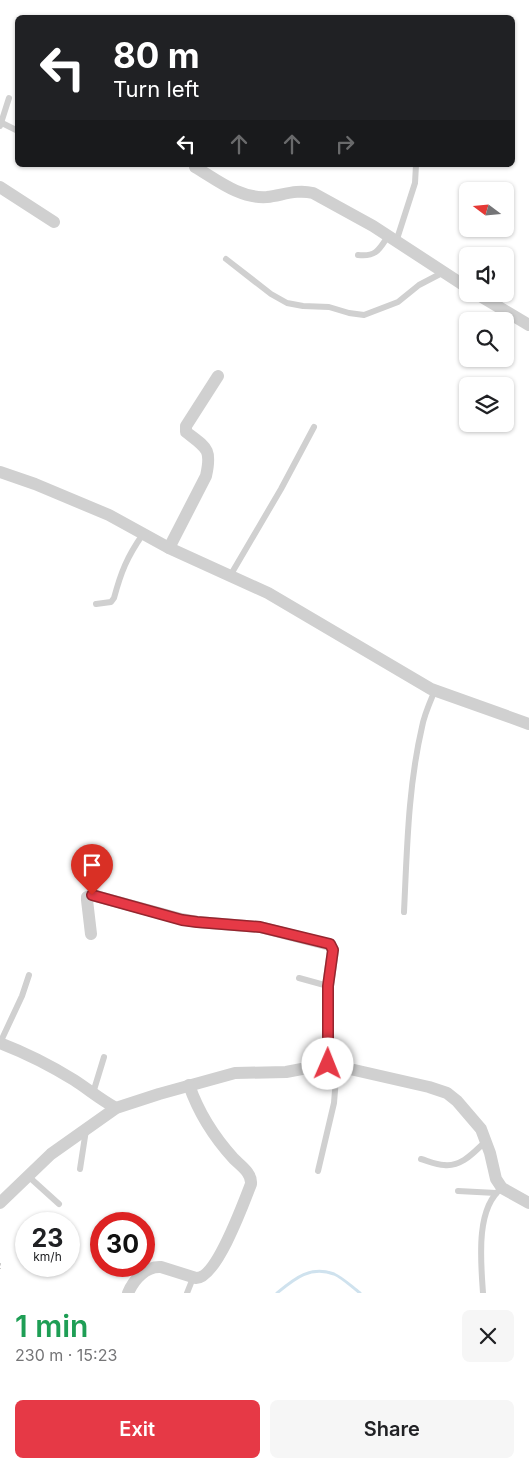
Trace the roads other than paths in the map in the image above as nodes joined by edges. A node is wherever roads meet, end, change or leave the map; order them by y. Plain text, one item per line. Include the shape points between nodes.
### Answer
1 (9, 98) dead end
2 (1, 124) edge
3 (15, 130) edge
4 (195, 167) dead end
5 (416, 167) edge
6 (0, 187) edge
7 (54, 222) dead end
8 (392, 239) junction
9 (358, 255) dead end
10 (226, 259) dead end
11 (442, 273) junction
12 (459, 283) edge
13 (490, 302) edge
14 (529, 325) edge
15 (218, 376) dead end
16 (314, 427) dead end
17 (0, 472) edge
18 (142, 534) junction
19 (169, 548) junction
20 (230, 576) junction
21 (96, 604) dead end
22 (435, 690) junction
23 (529, 724) edge
24 (404, 912) dead end
25 (91, 934) dead end
26 (29, 975) dead end
27 (299, 978) dead end
28 (328, 986) junction
29 (0, 1043) edge
30 (104, 1058) dead end
31 (332, 1065) junction
32 (189, 1085) junction
33 (93, 1094) junction
34 (116, 1108) junction
35 (87, 1127) junction
36 (486, 1141) junction
37 (421, 1159) dead end
38 (80, 1169) dead end
39 (318, 1171) dead end
40 (27, 1175) junction
41 (499, 1190) junction
42 (458, 1192) dead end
43 (0, 1202) edge
44 (529, 1203) edge
45 (59, 1204) dead end
46 (193, 1278) junction
47 (128, 1293) edge
48 (187, 1293) edge
49 (483, 1293) edge

1 - 2 lane
2 - 3 lane
4 - 8 street via 245,195 265,197 304,191 313,193
5 - 8 lane via 414,184
6 - 7 street
8 - 9 lane via 372,255
8 - 11 street
10 - 11 lane via 271,294 287,302 364,314 398,302 419,285
11 - 12 street
13 - 14 street
15 - 19 street via 186,426 186,432 207,450 208,468
16 - 20 lane
17 - 18 street via 69,498
18 - 19 street
18 - 21 lane via 123,566 114,598 111,602
19 - 20 street
20 - 22 street via 268,593
22 - 23 street
22 - 24 lane via 422,725 414,774
25 - 28 street via 87,897 92,895 182,920 260,927 330,944 333,950
26 - 29 lane
27 - 28 lane
28 - 31 street
29 - 33 street via 50,1065
30 - 33 lane
31 - 32 street via 286,1072 241,1072
31 - 36 street via 447,1093 481,1129
31 - 39 lane via 334,1103
32 - 34 street
32 - 46 street via 197,1107 221,1145 252,1179 215,1262 205,1276
33 - 34 street
34 - 35 street
35 - 38 lane
35 - 40 street
36 - 37 lane via 458,1163 445,1166
36 - 41 street
40 - 43 street
40 - 45 lane
41 - 42 lane
41 - 44 street
41 - 49 lane via 490,1203 483,1224
46 - 47 street via 156,1267 135,1280
46 - 48 lane

